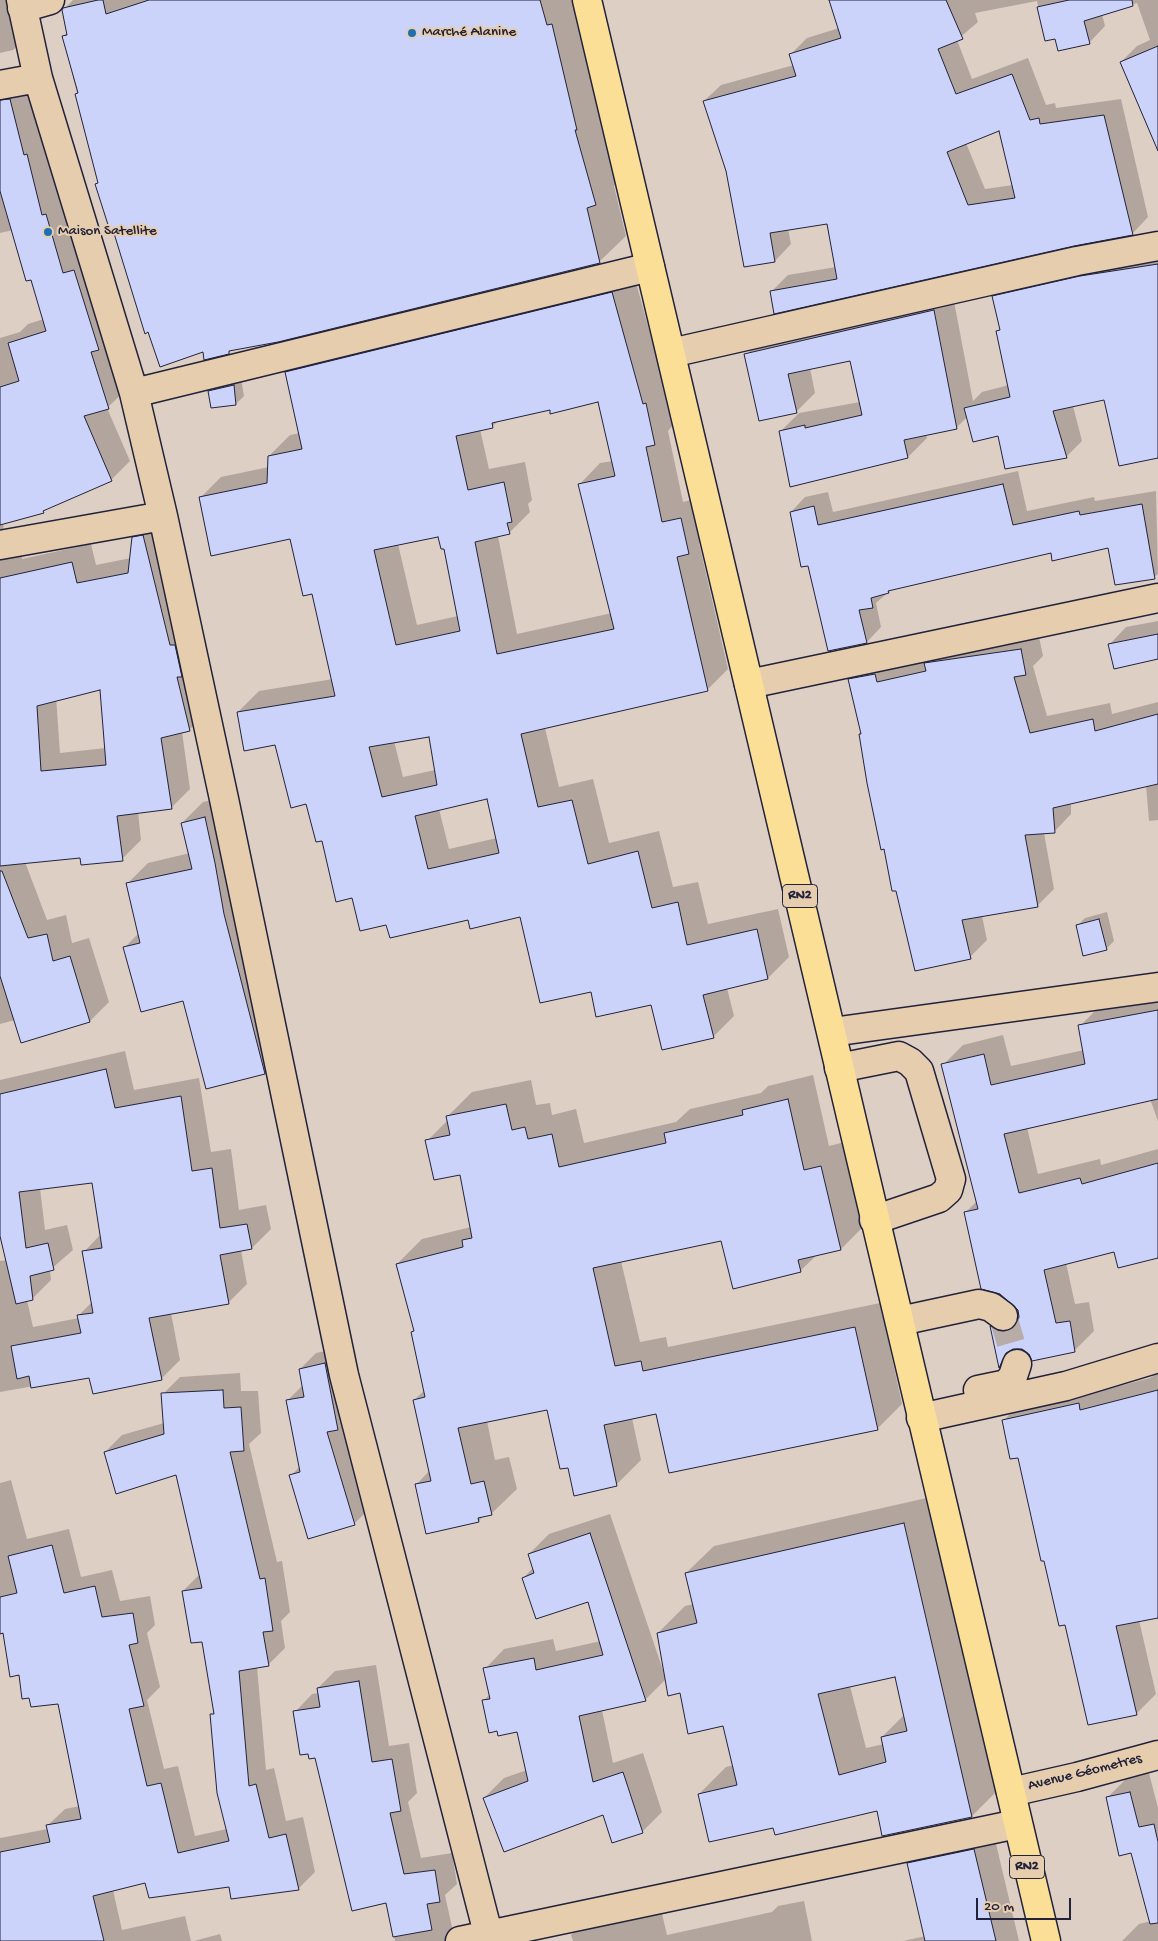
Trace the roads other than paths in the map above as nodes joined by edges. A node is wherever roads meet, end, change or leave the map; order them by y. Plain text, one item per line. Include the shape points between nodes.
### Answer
1 (50, 0) edge
2 (587, 0) edge
3 (22, 4) edge
4 (38, 78) junction
5 (0, 85) edge
6 (1158, 246) edge
7 (650, 267) junction
8 (671, 353) junction
9 (134, 393) junction
10 (163, 516) junction
11 (0, 545) edge
12 (1158, 598) edge
13 (749, 684) junction
14 (1158, 987) edge
15 (832, 1032) junction
16 (839, 1068) junction
17 (874, 1220) junction
18 (1003, 1316) dead end
19 (900, 1321) junction
20 (1158, 1358) edge
21 (1017, 1364) dead end
22 (920, 1409) junction
23 (1158, 1755) edge
24 (1011, 1792) junction
25 (1017, 1824) junction
26 (489, 1938) edge
27 (460, 1941) edge
28 (1046, 1941) edge

1 - 3 street
2 - 7 highway, RN2
3 - 4 street
4 - 5 street
4 - 9 street
6 - 8 street via 1077,261
7 - 8 highway, RN2
7 - 9 street
8 - 13 highway, RN2
9 - 10 street
10 - 11 street
10 - 26 street via 344,1375
12 - 13 street
13 - 15 highway, RN2
14 - 15 street
15 - 16 highway, RN2
16 - 17 highway, RN2
16 - 17 street via 899,1056 910,1062 919,1071 951,1179 948,1190 939,1198
17 - 19 highway, RN2
18 - 19 street via 991,1307 979,1304
19 - 22 highway, RN2
20 - 22 street via 1066,1386
21 - 22 street via 1007,1384
22 - 24 highway, RN2
23 - 24 street, Avenue Géometres
24 - 25 highway, RN2
25 - 26 street
25 - 28 highway, RN2
26 - 27 street

